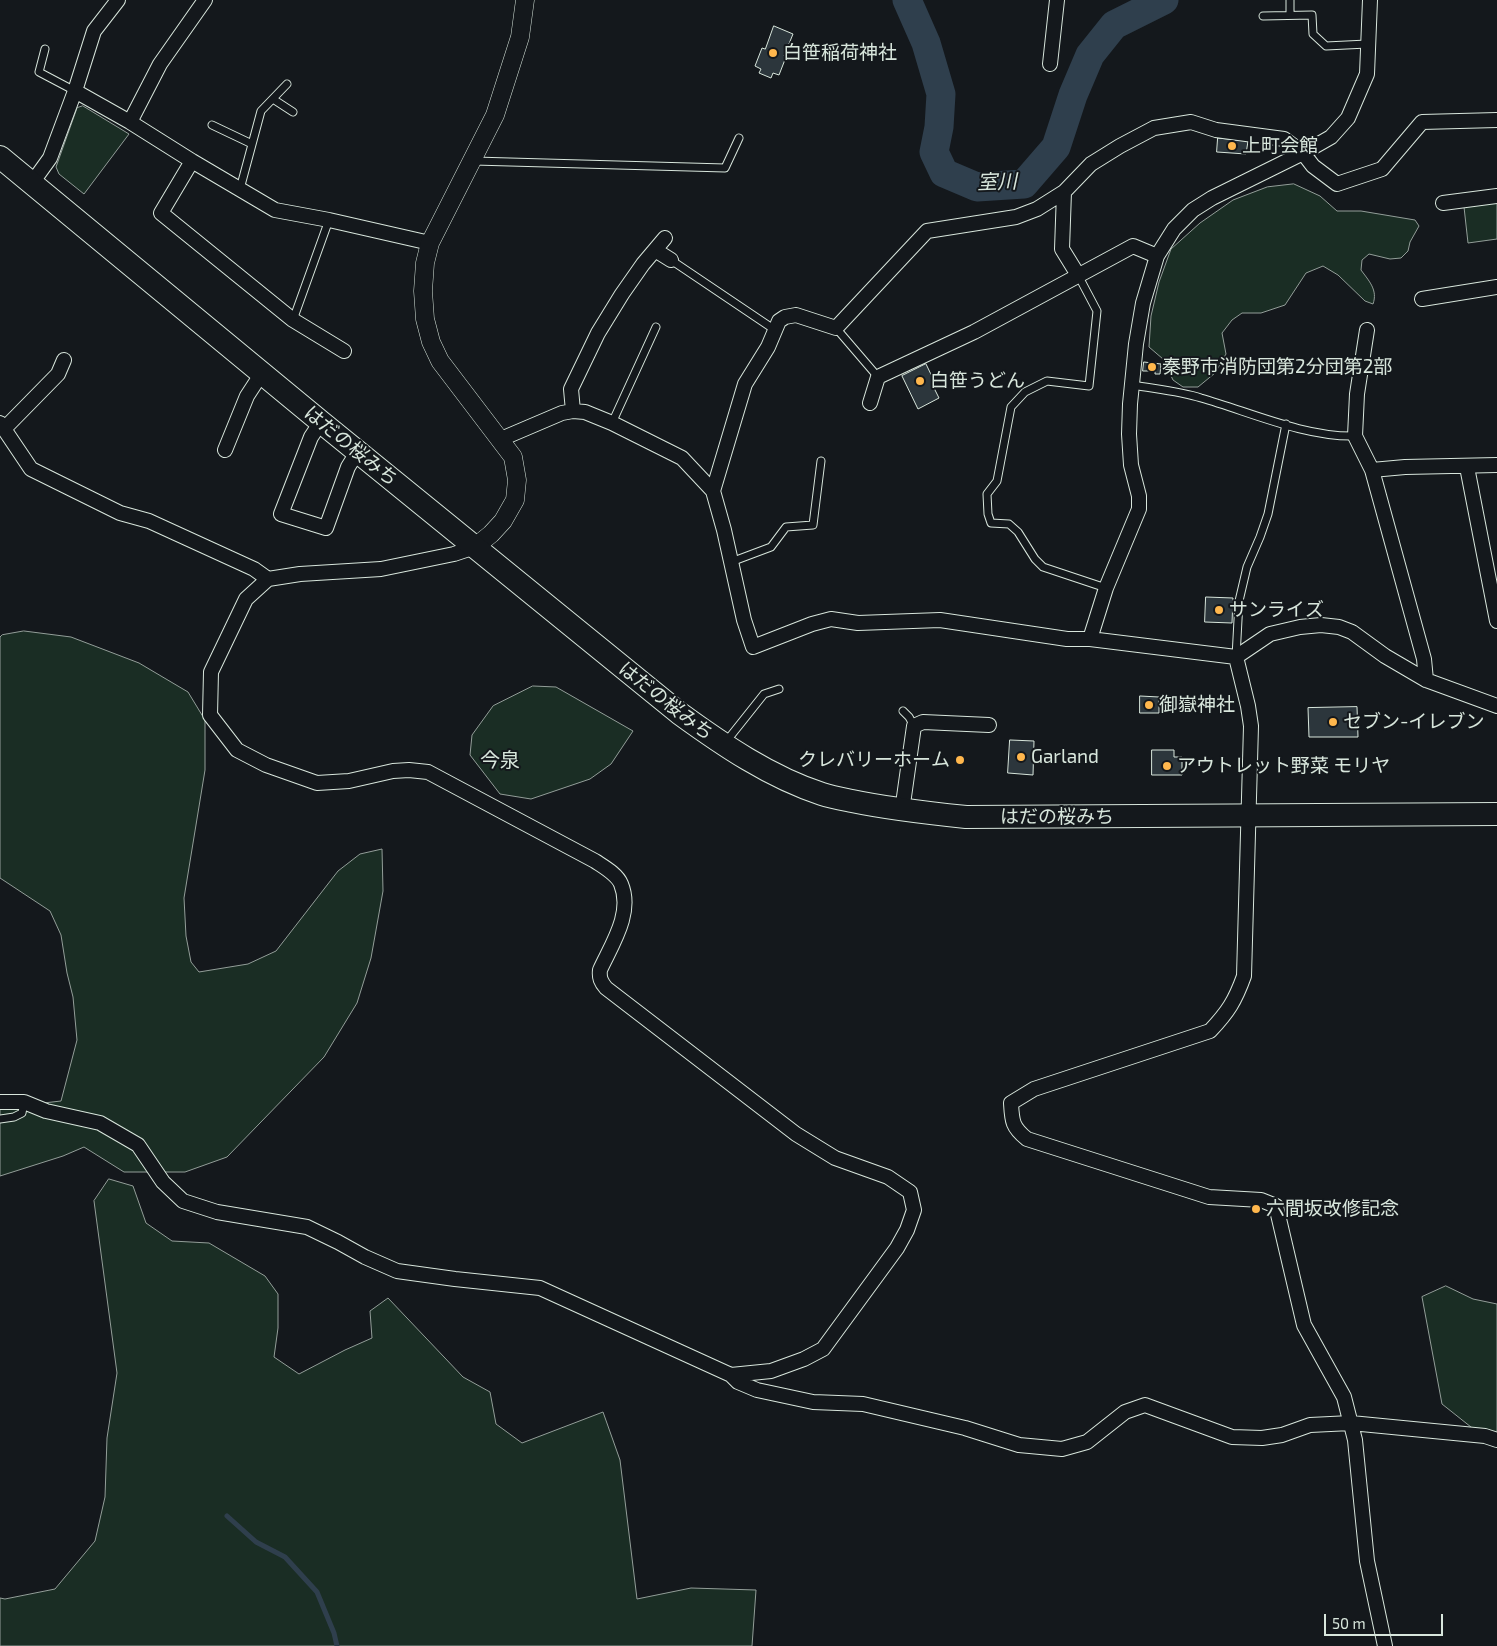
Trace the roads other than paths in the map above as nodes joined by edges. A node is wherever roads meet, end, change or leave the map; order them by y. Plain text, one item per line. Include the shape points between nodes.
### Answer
1 (118, 0) edge
2 (205, 0) edge
3 (525, 0) edge
4 (1057, 0) edge
5 (1290, 0) edge
6 (1370, 0) edge
7 (1290, 15) junction
8 (1263, 16) dead end
9 (1367, 44) junction
10 (45, 49) dead end
11 (1050, 64) dead end
12 (287, 84) dead end
13 (75, 91) junction
14 (272, 99) junction
15 (293, 112) dead end
16 (1497, 120) edge
17 (130, 122) junction
18 (212, 125) dead end
19 (739, 138) dead end
20 (252, 144) junction
21 (1304, 153) junction
22 (0, 157) edge
23 (192, 161) junction
24 (471, 161) junction
25 (32, 183) junction
26 (240, 189) junction
27 (1064, 192) junction
28 (1497, 196) edge
29 (1443, 202) dead end
30 (329, 220) junction
31 (665, 238) dead end
32 (430, 243) junction
33 (655, 250) junction
34 (1157, 256) junction
35 (671, 260) joint
36 (1078, 275) junction
37 (1497, 287) edge
38 (1422, 299) dead end
39 (293, 320) junction
40 (656, 327) dead end
41 (836, 328) junction
42 (776, 330) junction
43 (1367, 330) dead end
44 (344, 351) dead end
45 (64, 360) dead end
46 (262, 373) junction
47 (878, 377) junction
48 (1133, 385) junction
49 (870, 403) dead end
50 (573, 411) junction
51 (321, 422) junction
52 (612, 423) junction
53 (1286, 424) junction
54 (2, 426) edge
55 (1355, 436) junction
56 (501, 439) junction
57 (225, 450) dead end
58 (358, 451) junction
59 (821, 461) dead end
60 (1497, 465) edge
61 (1467, 467) junction
62 (1372, 470) junction
63 (713, 491) junction
64 (475, 547) junction
65 (732, 562) junction
66 (268, 579) junction
67 (1106, 588) junction
68 (1497, 621) edge
69 (1090, 639) junction
70 (1236, 657) junction
71 (1426, 680) junction
72 (779, 689) dead end
73 (1497, 706) edge
74 (903, 711) dead end
75 (914, 726) junction
76 (988, 726) dead end
77 (723, 745) junction
78 (902, 811) junction
79 (1497, 814) edge
80 (1249, 816) junction
81 (0, 1102) edge
82 (24, 1102) junction
83 (0, 1119) edge
84 (731, 1375) junction
85 (1351, 1423) junction
86 (1497, 1440) edge
87 (1385, 1646) edge

1 - 13 street via 94,31
2 - 17 street via 160,64
3 - 24 street via 520,37 495,115
4 - 11 street
5 - 7 lane
6 - 9 street
7 - 8 lane
7 - 9 lane via 1312,14 1313,34 1326,46
9 - 21 street via 1367,74 1348,118 1331,137
10 - 13 lane via 39,72
12 - 14 lane
13 - 17 street
13 - 25 street via 50,158
14 - 15 lane
14 - 20 lane via 261,111
16 - 21 street via 1422,122 1382,169 1337,184 1312,166
17 - 23 street
18 - 20 lane
19 - 24 lane via 725,168
20 - 26 lane
21 - 27 street via 1284,139 1216,130 1191,122 1175,124 1154,128 1120,146 1091,164
21 - 34 street via 1193,210 1174,229
22 - 25 main road, はだの桜みち
23 - 26 street
23 - 39 street via 161,213
24 - 32 street
25 - 46 main road, はだの桜みち
26 - 30 street via 275,210
27 - 36 street via 1062,248
27 - 41 street via 1016,218 927,231
28 - 29 street
30 - 32 street
30 - 39 lane
31 - 33 street
32 - 56 street via 422,291 432,342 440,361
33 - 35 street
33 - 50 street via 598,333 571,389
34 - 36 street via 1133,246
34 - 48 street via 1143,303
35 - 42 lane
36 - 47 street via 974,332
36 - 67 lane via 1097,311 1089,386 1047,381 1025,392 1011,407 997,481 987,494 988,514 991,523 1009,524 1018,532 1043,567
37 - 38 street
39 - 44 street
40 - 52 lane
41 - 42 street via 796,315 785,316
41 - 47 lane
42 - 63 street via 745,384
43 - 55 street via 1357,394
45 - 54 street via 62,377
46 - 51 main road, はだの桜みち
46 - 57 street via 248,396
47 - 49 street
48 - 53 lane via 1198,397
48 - 67 street via 1130,457 1139,509
50 - 52 street via 585,412
50 - 56 street
51 - 58 main road, はだの桜みち
51 - 58 street via 311,437 281,514 326,528 348,467
52 - 63 street via 682,458
53 - 55 lane via 1335,436
53 - 70 lane via 1268,514 1239,601
54 - 66 street via 31,469 120,513 149,521 246,565
55 - 62 street
56 - 64 street via 513,457 517,480 515,500 491,534
58 - 64 main road, はだの桜みち
59 - 65 lane via 813,525 786,527 770,547
60 - 61 street
61 - 62 street
61 - 68 street
62 - 71 street via 1424,659
63 - 65 street
64 - 66 street via 381,569
64 - 77 main road, はだの桜みち
65 - 69 street via 753,647 831,619 858,623 940,620 1067,639
66 - 84 street via 246,599 211,672 210,715 237,750 266,765 317,783 349,781 394,771 428,772 610,871 621,884 624,901 623,919 600,970 601,981 606,988 796,1134 836,1158 888,1177 910,1192 914,1210 907,1230 823,1349 771,1371
67 - 69 street
69 - 70 street
70 - 71 street via 1270,634 1300,627 1339,627
70 - 80 street via 1251,726
71 - 73 street
72 - 77 lane via 764,694
74 - 75 lane
75 - 76 street via 923,722
75 - 78 street
77 - 78 main road, はだの桜みち via 783,778 822,794
78 - 80 main road, はだの桜みち via 966,817
79 - 80 main road, はだの桜みち
80 - 85 street via 1244,976 1236,998 1224,1016 1210,1031 1034,1090 1011,1103 1012,1119 1016,1130 1026,1139 1209,1197 1261,1200 1276,1206 1304,1325 1344,1397
81 - 82 street
82 - 83 lane via 22,1113
82 - 84 street via 100,1123 138,1144 163,1182 183,1201 217,1212 307,1227 397,1271 540,1288
84 - 85 street via 738,1382 757,1390 813,1402 863,1404 965,1428 1019,1445 1062,1449 1087,1442 1125,1412 1145,1405 1232,1437 1262,1438 1310,1425
85 - 86 street via 1485,1436
85 - 87 street via 1367,1561

